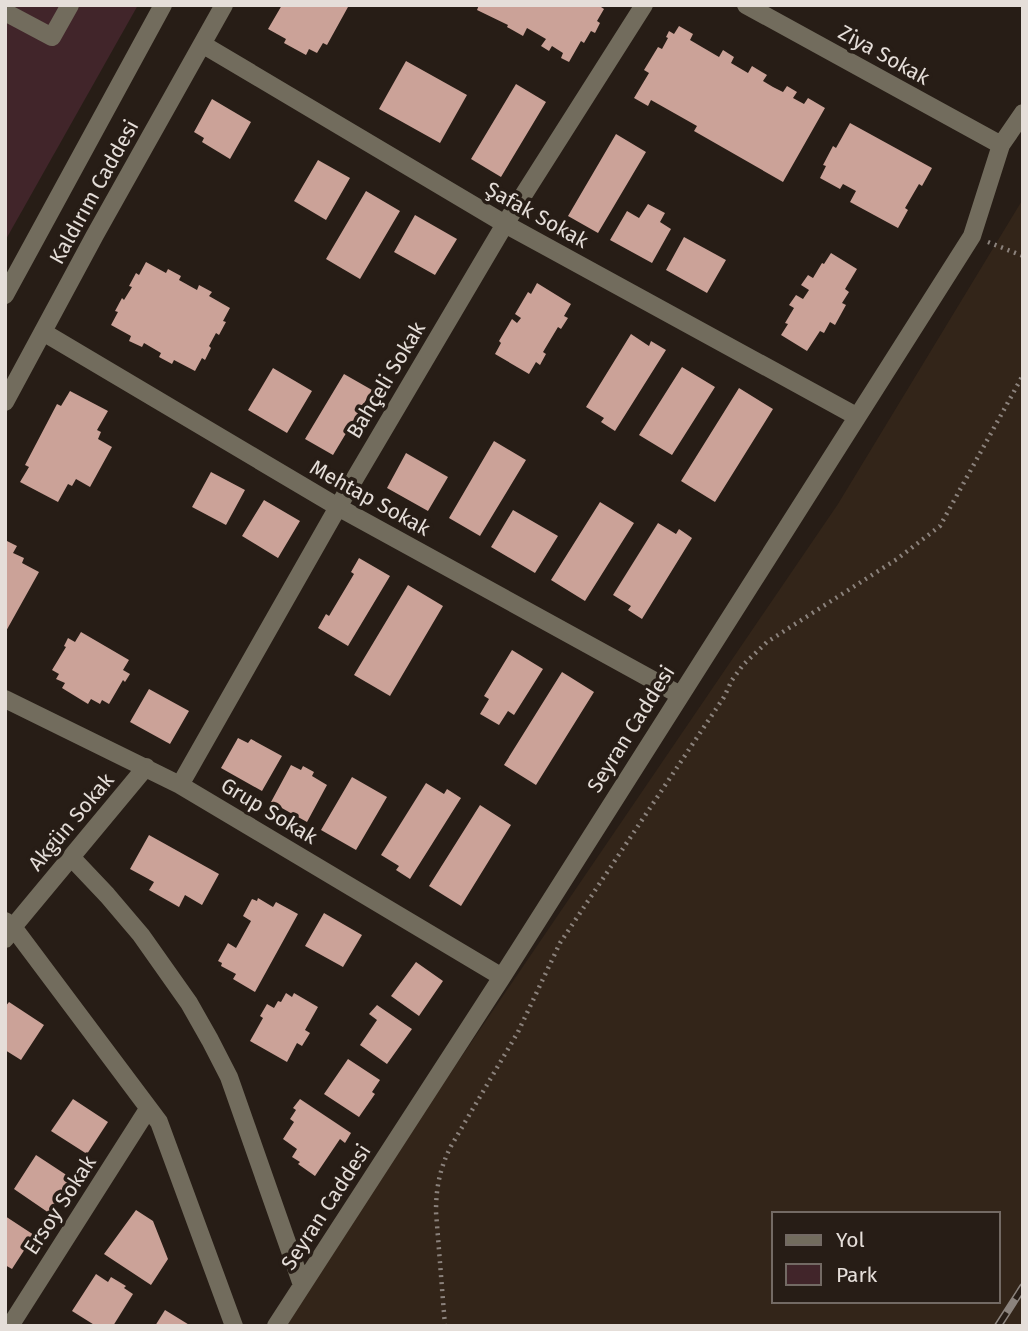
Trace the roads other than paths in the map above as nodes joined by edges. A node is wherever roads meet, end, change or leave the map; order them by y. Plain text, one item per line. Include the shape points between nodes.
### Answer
1 (70, 5) edge
2 (163, 5) edge
3 (224, 5) edge
4 (644, 5) edge
5 (746, 5) edge
6 (5, 12) edge
7 (202, 44) junction
8 (1023, 113) edge
9 (1001, 145) junction
10 (505, 224) junction
11 (5, 295) edge
12 (43, 332) junction
13 (5, 402) edge
14 (856, 415) junction
15 (338, 507) junction
16 (680, 695) junction
17 (5, 698) edge
18 (146, 767) junction
19 (180, 785) junction
20 (71, 857) junction
21 (8, 929) edge
22 (502, 977) junction
23 (148, 1109) junction
24 (302, 1285) junction
25 (13, 1321) edge
26 (234, 1326) edge
27 (276, 1326) edge

1 - 6 street via 52,37
2 - 11 street, Kaldırım Caddesi
3 - 7 street, Kaldırım Caddesi
4 - 10 street, Bahçeli Sokak
5 - 9 street, Ziya Sokak
7 - 10 street, Şafak Sokak
7 - 12 street, Kaldırım Caddesi
8 - 9 street, Seyran Caddesi
9 - 14 street, Seyran Caddesi via 971,236
10 - 14 street, Şafak Sokak
10 - 15 street, Bahçeli Sokak
12 - 13 street, Kaldırım Caddesi
12 - 15 street, Mehtap Sokak
14 - 16 street, Seyran Caddesi
15 - 16 street, Mehtap Sokak
15 - 19 street, Bahçeli Sokak
16 - 22 street, Seyran Caddesi
17 - 18 street, Grup Sokak
18 - 19 street, Grup Sokak
18 - 20 street, Akgün Sokak
19 - 22 street, Grup Sokak
20 - 21 street, Akgün Sokak
20 - 24 street via 141,935 210,1040 229,1077
21 - 23 street
22 - 24 street, Seyran Caddesi
23 - 25 street, Ersoy Sokak
23 - 26 street via 159,1122
24 - 27 street, Seyran Caddesi

